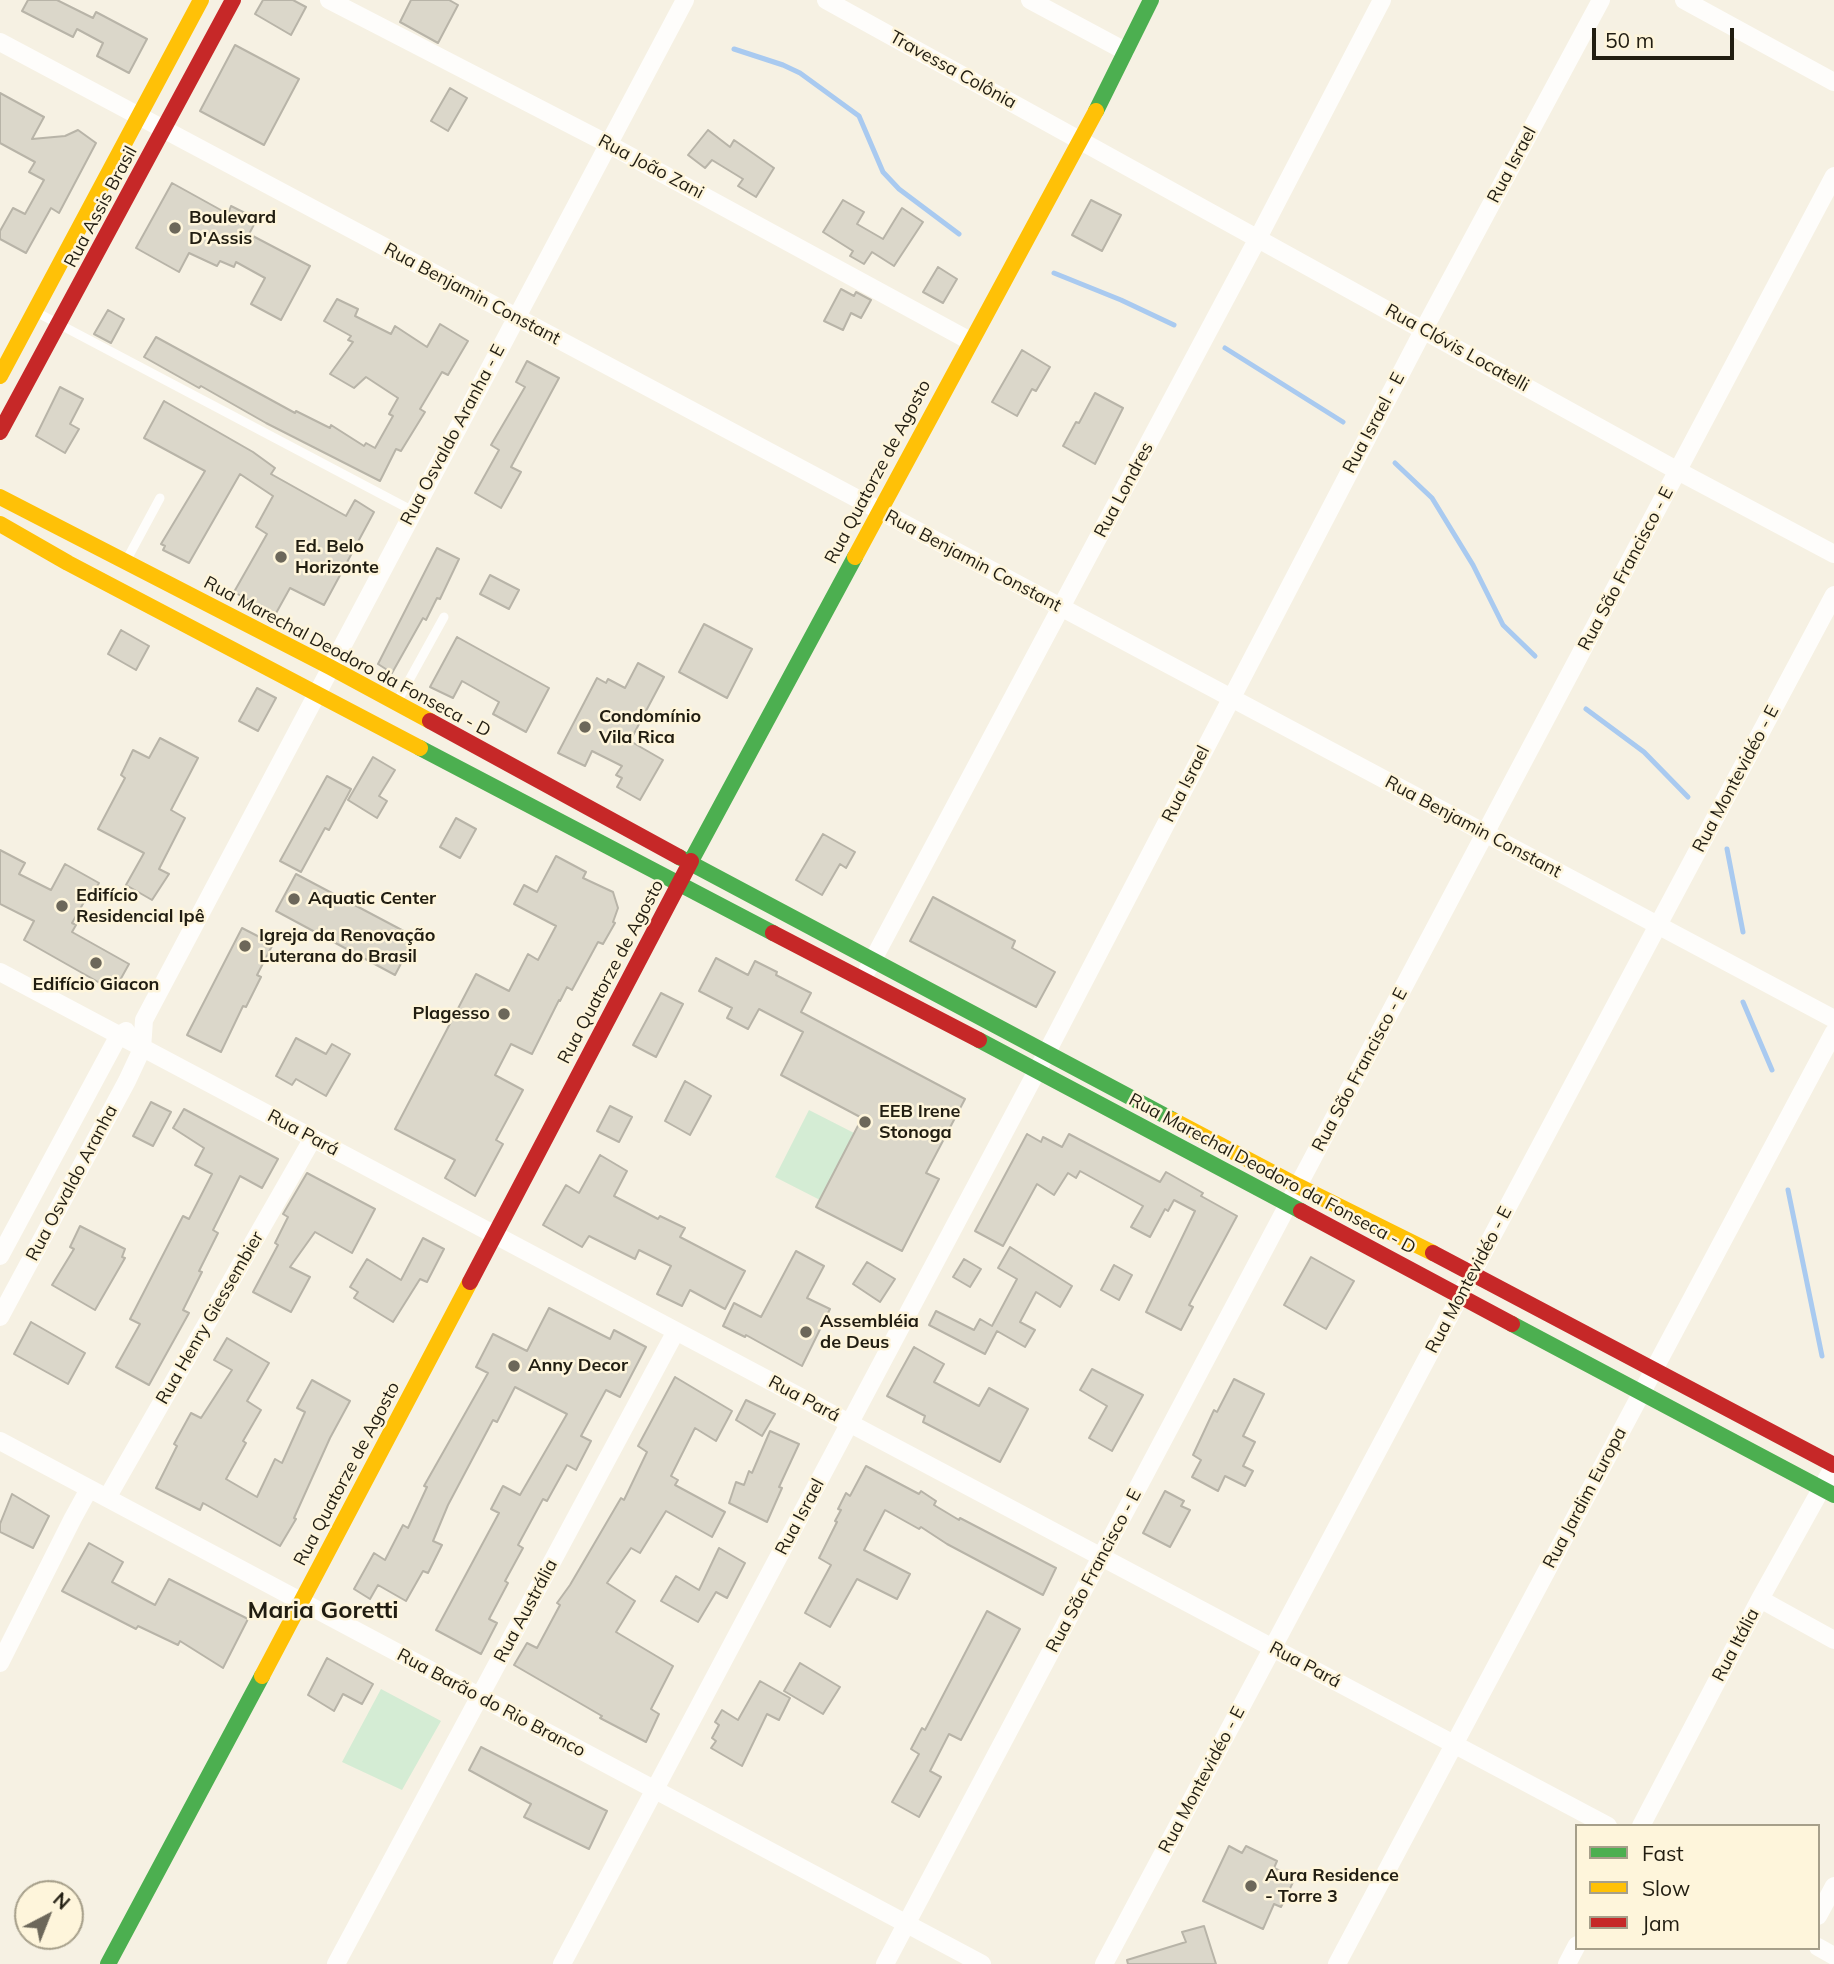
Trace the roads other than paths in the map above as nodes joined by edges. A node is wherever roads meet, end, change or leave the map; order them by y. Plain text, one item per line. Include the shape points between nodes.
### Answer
1 (201, 0) edge
2 (233, 0) edge
3 (329, 0) edge
4 (685, 0) edge
5 (826, 0) edge
6 (1030, 0) edge
7 (1151, 0) edge
8 (1382, 0) edge
9 (1601, 0) edge
10 (1684, 0) edge
11 (0, 43) edge
12 (1125, 51) junction
13 (1834, 82) edge
14 (139, 117) junction
15 (164, 130) junction
16 (1080, 139) junction
17 (608, 144) junction
18 (1834, 176) edge
19 (1258, 238) junction
20 (35, 311) junction
21 (516, 317) junction
22 (60, 325) junction
23 (1423, 330) junction
24 (970, 341) junction
25 (0, 376) edge
26 (0, 432) edge
27 (1678, 471) junction
28 (0, 497) edge
29 (160, 498) dead end
30 (413, 511) junction
31 (879, 511) junction
32 (1325, 517) joint
33 (0, 524) edge
34 (1834, 554) edge
35 (125, 562) junction
36 (155, 578) junction
37 (1834, 595) edge
38 (144, 601) junction
39 (1061, 608) junction
40 (444, 617) dead end
41 (330, 667) junction
42 (316, 693) junction
43 (1230, 698) junction
44 (396, 703) junction
45 (517, 768) junction
46 (504, 792) junction
47 (1485, 834) junction
48 (697, 866) junction
49 (685, 888) junction
50 (790, 915) junction
51 (1658, 926) junction
52 (779, 937) junction
53 (873, 959) junction
54 (0, 972) edge
55 (863, 978) junction
56 (966, 1010) junction
57 (1834, 1019) edge
58 (144, 1020) junction
59 (957, 1028) junction
60 (1834, 1032) edge
61 (118, 1035) junction
62 (142, 1049) junction
63 (1047, 1052) junction
64 (1037, 1070) junction
65 (72, 1124) junction
66 (97, 1138) junction
67 (313, 1138) junction
68 (1298, 1186) junction
69 (1289, 1204) junction
70 (25, 1209) junction
71 (49, 1224) junction
72 (495, 1236) junction
73 (0, 1256) edge
74 (1473, 1273) junction
75 (1461, 1296) junction
76 (0, 1317) edge
77 (676, 1331) junction
78 (1654, 1369) junction
79 (1642, 1392) junction
80 (849, 1423) junction
81 (0, 1441) edge
82 (1834, 1466) edge
83 (89, 1489) junction
84 (1828, 1492) edge
85 (107, 1498) junction
86 (1101, 1557) junction
87 (1760, 1599) junction
88 (302, 1602) junction
89 (1834, 1640) edge
90 (1273, 1648) junction
91 (0, 1663) edge
92 (480, 1697) junction
93 (1454, 1744) junction
94 (656, 1791) junction
95 (1604, 1824) edge
96 (1642, 1824) edge
97 (1834, 1886) edge
98 (1820, 1912) edge
99 (906, 1923) junction
100 (108, 1964) edge
101 (336, 1964) edge
102 (562, 1964) edge
103 (885, 1964) edge
104 (982, 1964) edge
105 (1104, 1964) edge
106 (1337, 1964) edge

1 - 14 street, Rua Assis Brasil
2 - 15 street, Rua Assis Brasil
3 - 17 street, Rua João Zani
4 - 17 street, Rua Osvaldo Aranha - E
5 - 16 street, Travessa Colônia
6 - 12 street
7 - 12 street, Rua Quatorze de Agosto
8 - 19 street, Rua Londres
9 - 23 street, Rua Israel
10 - 13 street
11 - 14 street, Rua Benjamin Constant
12 - 16 street, Rua Quatorze de Agosto
14 - 15 street, Rua Benjamin Constant
14 - 20 street, Rua Assis Brasil
15 - 21 street, Rua Benjamin Constant
15 - 22 street, Rua Assis Brasil
16 - 19 street, Rua Clóvis Locatelli
16 - 24 street, Rua Quatorze de Agosto
17 - 21 street, Rua Osvaldo Aranha - E
17 - 24 street, Rua João Zani
18 - 27 street, Rua São Francisco - E
19 - 23 street, Rua Clóvis Locatelli
19 - 39 street, Rua Londres
20 - 22 lane
20 - 25 street, Rua Assis Brasil
21 - 30 street, Rua Osvaldo Aranha - E
21 - 31 street, Rua Benjamin Constant
22 - 26 street, Rua Assis Brasil
22 - 30 lane
23 - 27 street, Rua Clóvis Locatelli
23 - 32 street, Rua Israel - E
24 - 31 street, Rua Quatorze de Agosto
27 - 34 street, Rua Clóvis Locatelli
27 - 47 street, Rua São Francisco - E
28 - 35 street, Rua Marechal Deodoro da Fonseca - D
29 - 35 lane
30 - 41 street, Rua Osvaldo Aranha - E
31 - 39 street, Rua Benjamin Constant
31 - 48 street, Rua Quatorze de Agosto
32 - 43 street, Rua Israel
33 - 38 street
35 - 36 street, Rua Marechal Deodoro da Fonseca - D
36 - 38 street
36 - 41 street, Rua Marechal Deodoro da Fonseca - D
37 - 51 street, Rua Montevidéo - E
38 - 42 street
39 - 43 street, Rua Benjamin Constant
39 - 53 street, Rua Londres
40 - 44 lane
41 - 42 street, Rua Osvaldo Aranha - E
41 - 44 street, Rua Marechal Deodoro da Fonseca - D
42 - 46 street
42 - 58 street, Rua Osvaldo Aranha - E
43 - 47 street, Rua Benjamin Constant
43 - 63 street, Rua Israel
44 - 45 street, Rua Marechal Deodoro da Fonseca - D
45 - 46 lane
45 - 48 street, Rua Marechal Deodoro da Fonseca - D
46 - 49 street, Rua Marechal Deodoro da Fonseca - D
47 - 51 street, Rua Benjamin Constant
47 - 68 street, Rua São Francisco - E
48 - 49 street, Rua Quatorze de Agosto
48 - 50 street, Rua Marechal Deodoro da Fonseca - D
49 - 52 street, Rua Marechal Deodoro da Fonseca - D
49 - 72 street, Rua Quatorze de Agosto
50 - 52 street
50 - 53 street, Rua Marechal Deodoro da Fonseca - D
51 - 57 street, Rua Benjamin Constant
51 - 74 street, Rua Montevidéo - E
52 - 55 street, Rua Marechal Deodoro da Fonseca - D
53 - 55 street, Rua Londres
53 - 56 street, Rua Marechal Deodoro da Fonseca - D
54 - 61 street, Rua Pará
55 - 59 street, Rua Marechal Deodoro da Fonseca - D
56 - 59 street
56 - 63 street, Rua Marechal Deodoro da Fonseca - D
58 - 61 street
58 - 62 street, Rua Osvaldo Aranha - E
59 - 64 street, Rua Marechal Deodoro da Fonseca - D
60 - 78 street, Rua Jardim Europa
61 - 62 street, Rua Pará
61 - 65 street, Rua Osvaldo Aranha
62 - 66 street, Rua Osvaldo Aranha
62 - 67 street, Rua Pará
63 - 64 street
63 - 68 street, Rua Marechal Deodoro da Fonseca - D
64 - 69 street, Rua Marechal Deodoro da Fonseca - D
64 - 80 street, Rua Israel
65 - 66 street
65 - 70 street, Rua Osvaldo Aranha
66 - 71 street, Rua Osvaldo Aranha
67 - 72 street, Rua Pará
67 - 85 street, Rua Henry Giessembier
68 - 69 street, Rua São Francisco - E
68 - 74 street, Rua Marechal Deodoro da Fonseca - D
69 - 75 street, Rua Marechal Deodoro da Fonseca - D
69 - 86 street, Rua São Francisco - E
70 - 71 street
70 - 73 street, Rua Osvaldo Aranha
71 - 76 street, Rua Osvaldo Aranha
72 - 77 street, Rua Pará
72 - 88 street, Rua Quatorze de Agosto
74 - 75 street, Rua Montevidéo - E
74 - 78 street, Rua Marechal Deodoro da Fonseca - D
75 - 79 street, Rua Marechal Deodoro da Fonseca - D
75 - 90 street, Rua Montevidéo - E
77 - 80 street, Rua Pará
77 - 92 street, Rua Austrália
78 - 79 street, Rua Jardim Europa
78 - 82 street, Rua Marechal Deodoro da Fonseca - D
79 - 84 street, Rua Marechal Deodoro da Fonseca - D
79 - 93 street, Rua Jardim Europa
80 - 86 street, Rua Pará
80 - 94 street, Rua Israel
81 - 83 street, Rua Barão do Rio Branco
82 - 84 street, Rua Itália
83 - 85 street, Rua Barão do Rio Branco
83 - 91 street
84 - 87 street, Rua Itália
85 - 88 street, Rua Barão do Rio Branco
86 - 90 street, Rua Pará
86 - 99 street, Rua São Francisco - E
87 - 89 street
87 - 96 street, Rua Itália
88 - 92 street, Rua Barão do Rio Branco
88 - 100 street, Rua Quatorze de Agosto
90 - 93 street, Rua Pará
90 - 105 street, Rua Montevidéo - E
92 - 94 street, Rua Barão do Rio Branco
92 - 101 street, Rua Austrália
93 - 95 street, Rua Pará
93 - 106 street, Rua Jardim Europa
94 - 99 street, Rua Barão do Rio Branco
94 - 102 street, Rua Israel
97 - 98 street
99 - 103 street, Rua São Francisco - E
99 - 104 street, Rua Barão do Rio Branco

